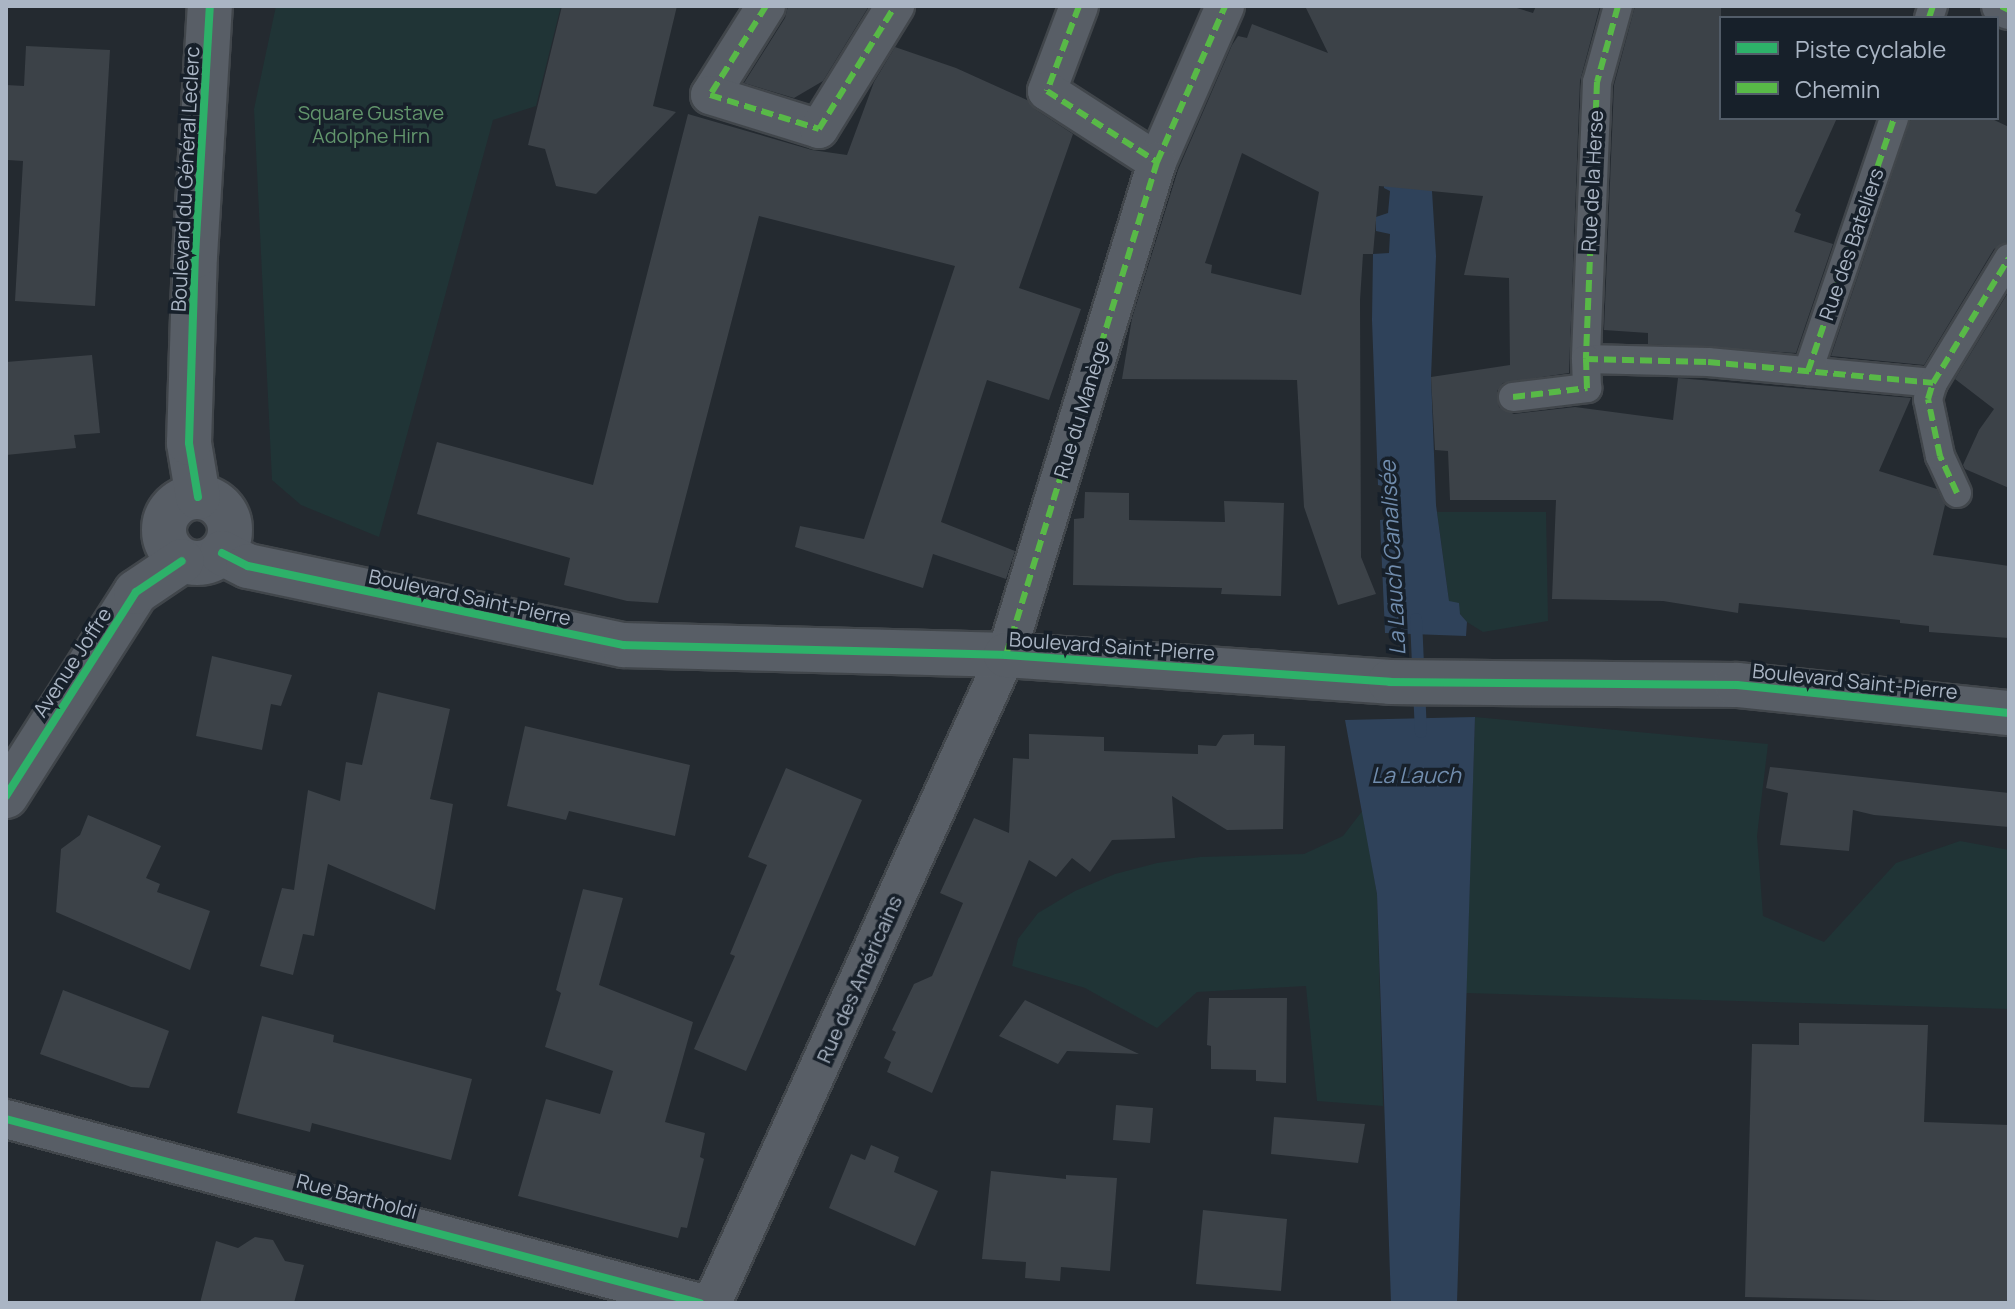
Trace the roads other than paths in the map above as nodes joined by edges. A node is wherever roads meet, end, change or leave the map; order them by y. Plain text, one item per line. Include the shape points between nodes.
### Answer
1 (210, 6) edge
2 (766, 6) edge
3 (895, 6) edge
4 (1079, 6) edge
5 (1225, 6) edge
6 (1618, 6) edge
7 (2001, 6) edge
8 (2009, 10) edge
9 (1893, 120) edge
10 (1157, 162) junction
11 (2009, 258) edge
12 (1586, 359) junction
13 (1808, 371) junction
14 (1933, 383) junction
15 (1513, 397) dead end
16 (1957, 493) dead end
17 (202, 557) junction
18 (1006, 655) junction
19 (2009, 713) edge
20 (6, 796) edge
21 (6, 1119) edge
22 (700, 1303) edge
23 (712, 1303) edge

1 - 17 street, Boulevard du Général Leclerc via 189,443 198,497 177,503 164,523 167,545
2 - 3 street via 710,95 819,129
4 - 10 street via 1047,91
5 - 10 street, Rue du Manège
6 - 12 street, Rue de la Herse via 1597,82
7 - 8 street
9 - 13 street, Rue des Bateliers
10 - 18 street, Rue du Manège
11 - 14 street
12 - 13 street
12 - 15 street, Rue de la Herse via 1587,388
13 - 14 street
14 - 16 street via 1928,399 1931,422
17 - 18 street, Boulevard Saint-Pierre via 624,645
17 - 20 street, Avenue Joffre via 136,592
18 - 19 street, Boulevard Saint-Pierre via 1390,682 1737,685
18 - 23 street, Rue des Américains
21 - 22 street, Rue Bartholdi

